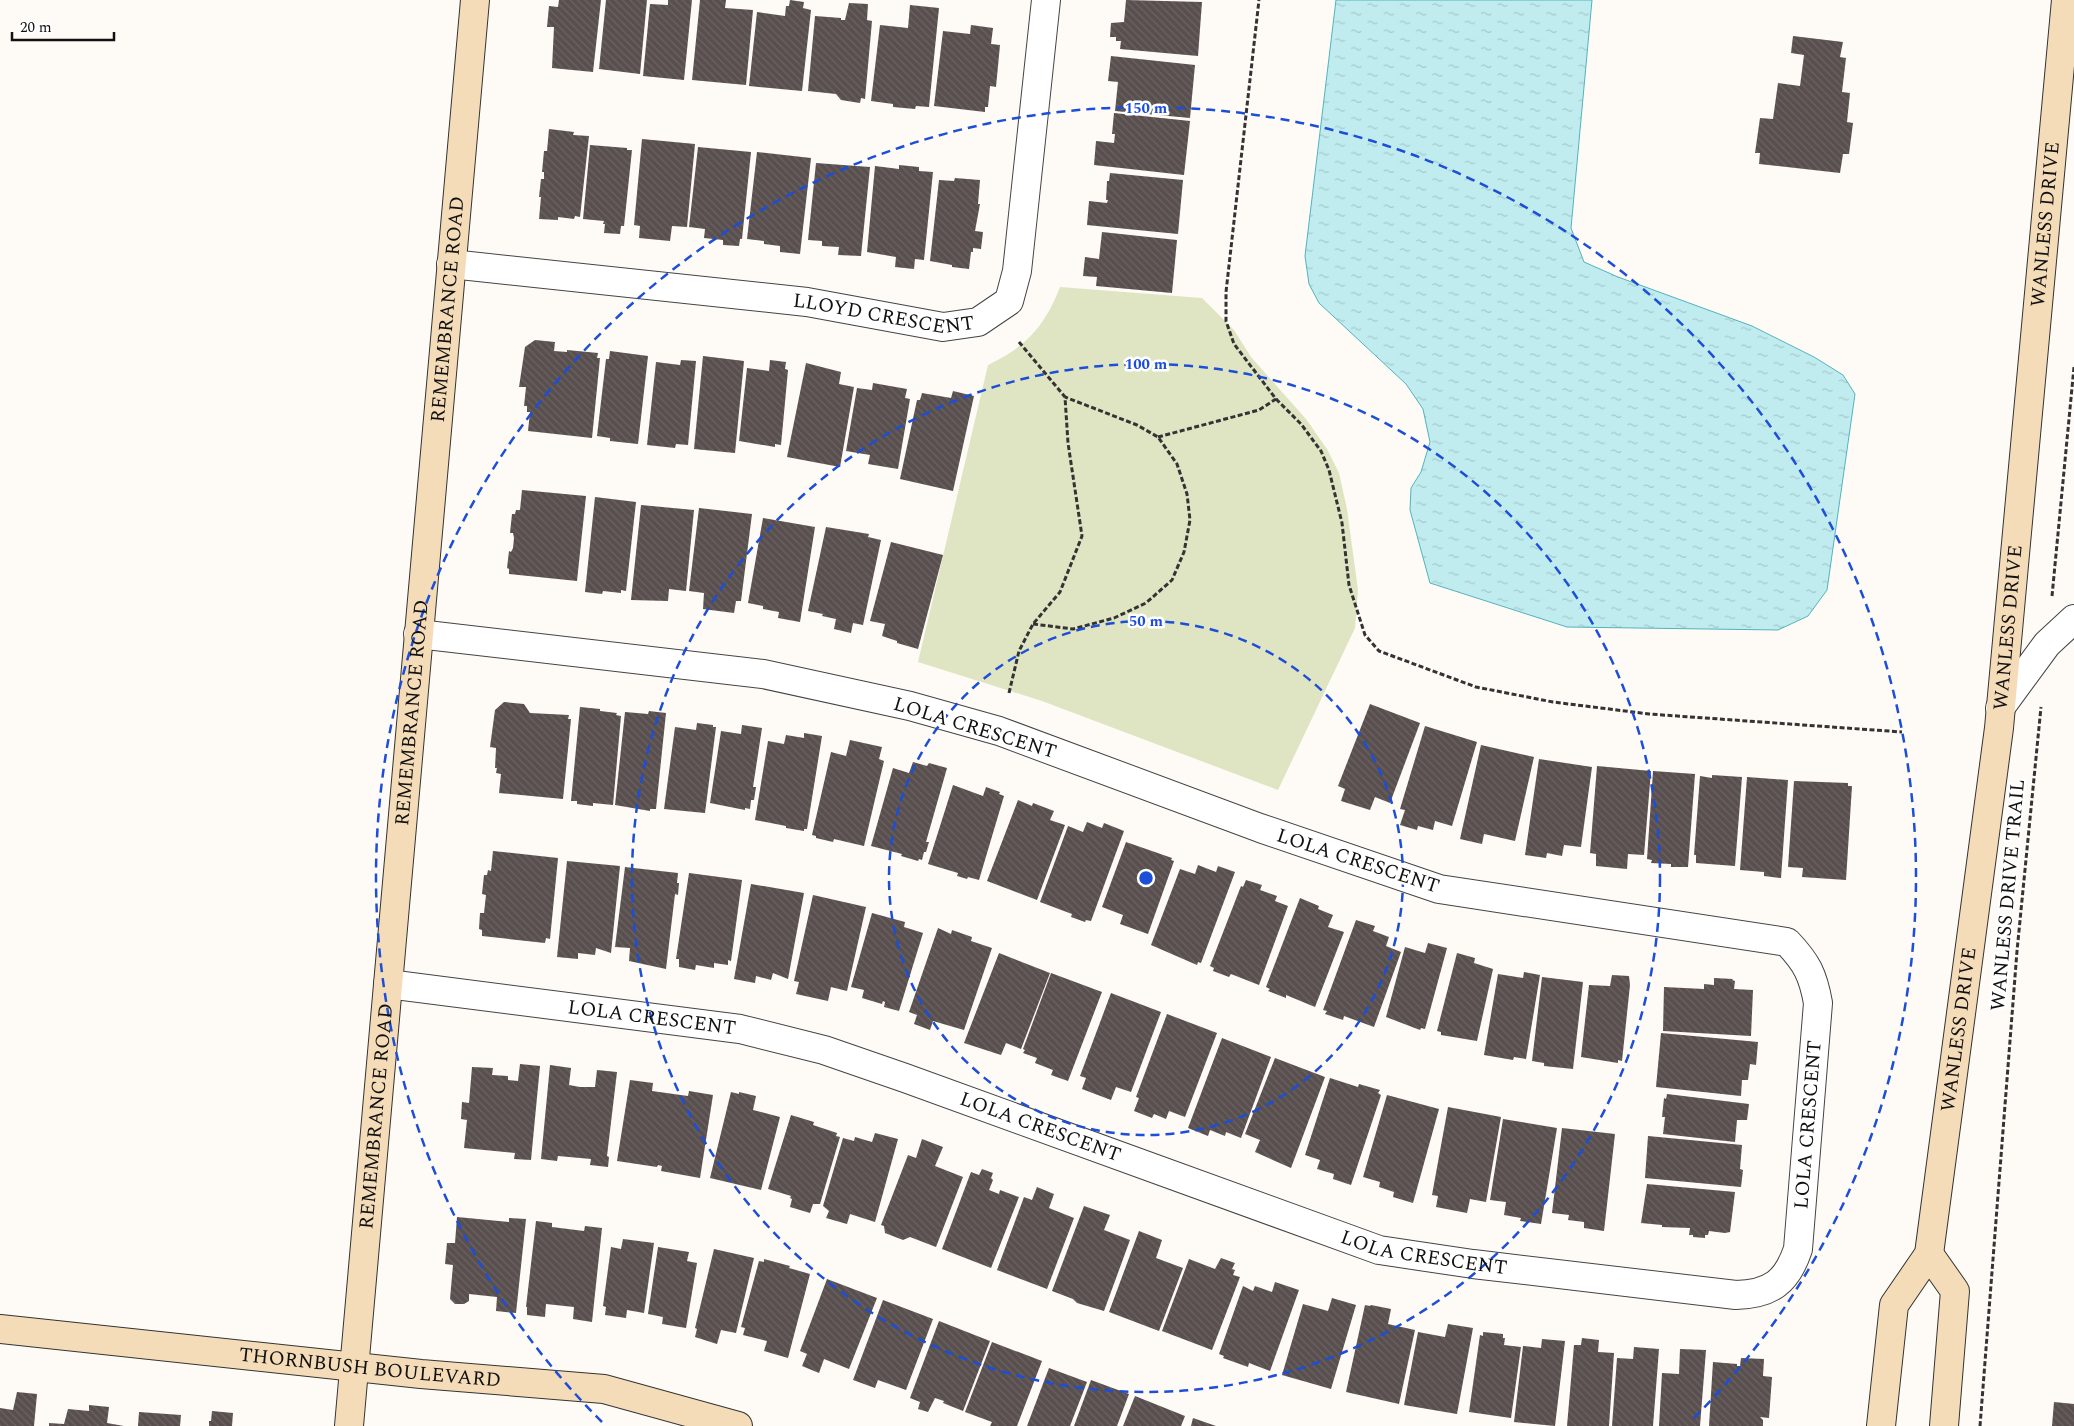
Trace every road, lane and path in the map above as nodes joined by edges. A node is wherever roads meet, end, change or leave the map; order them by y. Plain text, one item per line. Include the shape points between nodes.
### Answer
1 (475, 0) edge
2 (1046, 0) edge
3 (1259, 0) edge
4 (2066, 0) edge
5 (451, 264) junction
6 (1020, 342) dead end
7 (2074, 366) edge
8 (1065, 397) junction
9 (1276, 399) junction
10 (1158, 437) junction
11 (2074, 619) edge
12 (1033, 624) junction
13 (418, 634) junction
14 (2047, 644) junction
15 (1009, 693) dead end
16 (2042, 704) dead end
17 (2000, 708) junction
18 (1902, 732) dead end
19 (388, 984) junction
20 (1929, 1254) junction
21 (0, 1328) edge
22 (354, 1366) junction
23 (349, 1426) edge
24 (738, 1426) edge
25 (1881, 1426) edge
26 (1944, 1426) edge
27 (1980, 1426) edge

1 - 5 street, REMEMBRANCE ROAD
2 - 5 street, LLOYD CRESCENT via 1017,271 1008,301 978,322 943,327 807,302
3 - 9 path via 1226,292 1226,321 1234,344
4 - 17 street, WANLESS DRIVE
5 - 13 street, REMEMBRANCE ROAD
6 - 8 path
7 - 14 path
8 - 10 path via 1137,425
8 - 12 path via 1068,443 1082,536 1060,592
9 - 10 path via 1259,410
9 - 18 path via 1301,424 1321,451 1330,470 1342,523 1349,585 1365,635 1379,652 1476,687 1552,702 1649,714
10 - 12 path via 1177,464 1187,494 1190,520 1184,552 1172,580 1146,603 1114,618 1073,629
11 - 14 street
12 - 15 path via 1019,651
13 - 19 street, REMEMBRANCE ROAD
13 - 19 street, LOLA CRESCENT via 763,674 910,706 999,731 1260,828 1439,889 1786,942 1803,959 1814,980 1818,1003 1798,1249 1793,1265 1783,1279 1752,1295 1473,1264 1379,1250 824,1050 740,1030
14 - 17 street
16 - 27 path, WANLESS DRIVE TRAIL via 2017,951
17 - 20 street, WANLESS DRIVE
19 - 22 street, REMEMBRANCE ROAD
20 - 25 street, WANLESS DRIVE via 1894,1305
20 - 26 street via 1955,1291
21 - 22 street, THORNBUSH BOULEVARD
22 - 23 street, REMEMBRANCE ROAD
22 - 24 street, THORNBUSH BOULEVARD via 604,1389

